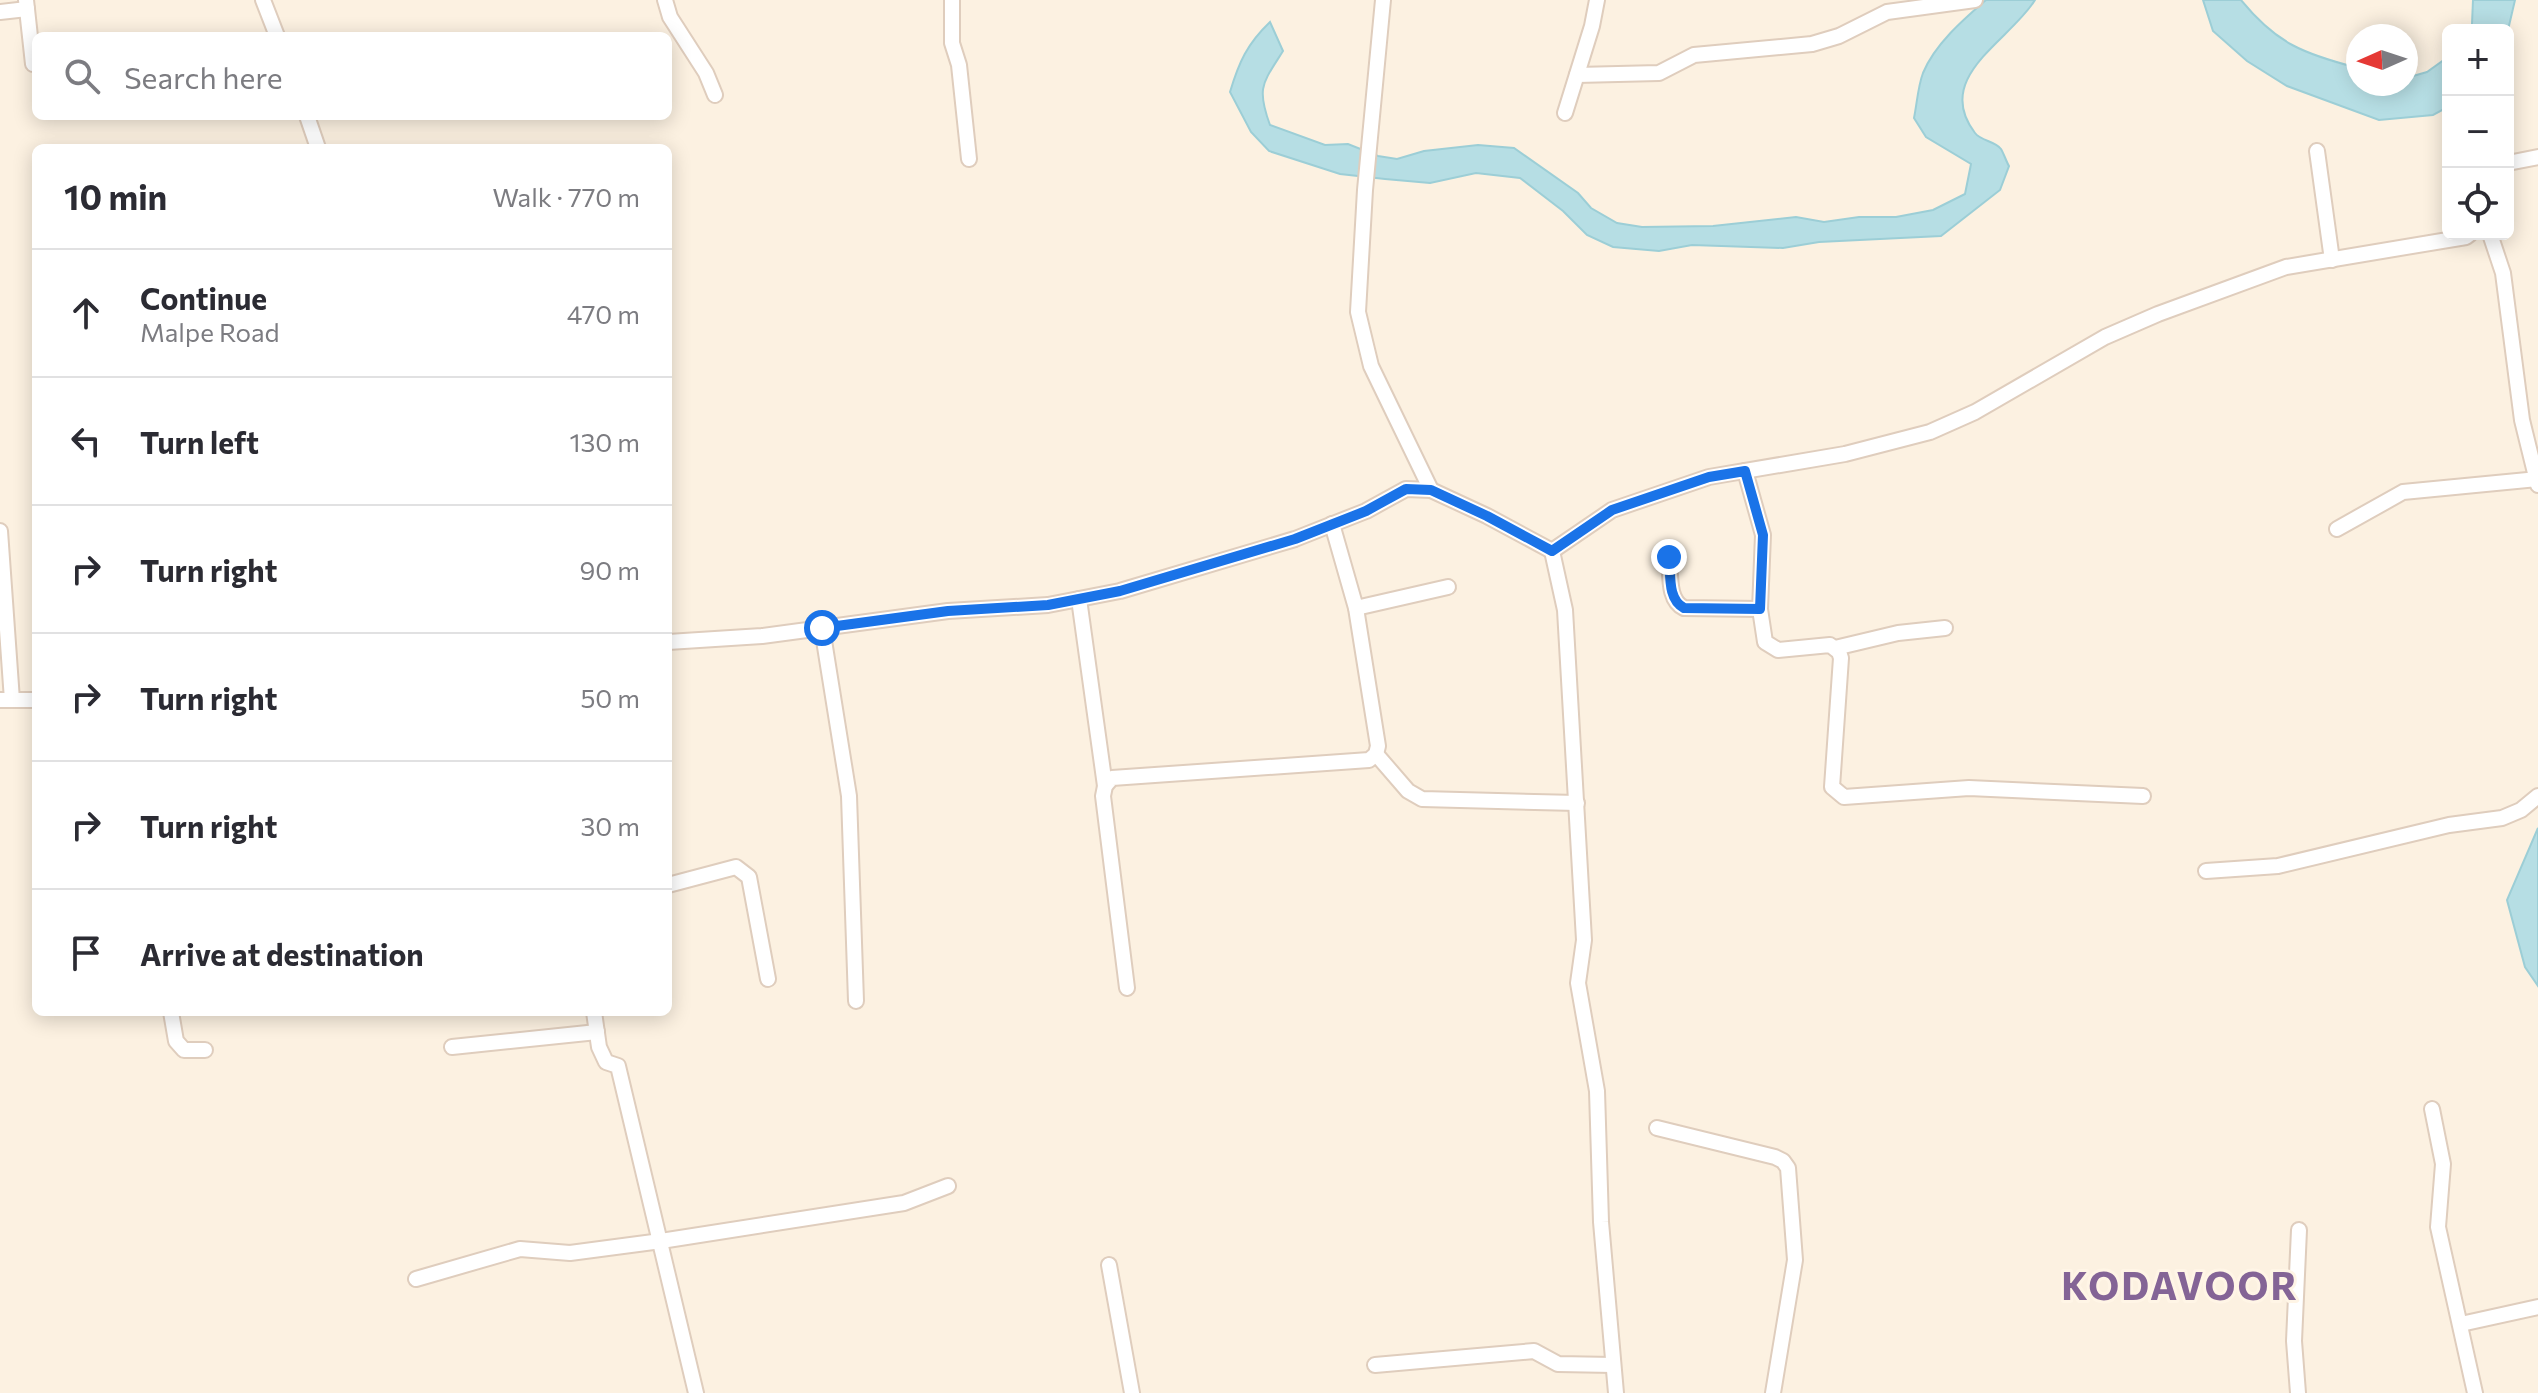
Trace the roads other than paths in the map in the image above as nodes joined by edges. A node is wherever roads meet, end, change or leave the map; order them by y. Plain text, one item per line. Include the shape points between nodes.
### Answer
1 (263, 0) edge
2 (665, 0) edge
3 (952, 0) edge
4 (1383, 0) edge
5 (1597, 0) edge
6 (1975, 0) edge
7 (26, 5) edge
8 (0, 12) edge
9 (275, 32) edge
10 (32, 56) edge
11 (1577, 75) junction
12 (715, 95) dead end
13 (1565, 113) dead end
14 (308, 120) edge
15 (317, 144) edge
16 (2317, 151) dead end
17 (2538, 157) edge
18 (969, 159) dead end
19 (2514, 162) edge
20 (2449, 240) edge
21 (2492, 240) edge
22 (2332, 260) junction
23 (1745, 471) junction
24 (2537, 481) edge
25 (1431, 490) junction
26 (1332, 524) junction
27 (2337, 529) dead end
28 (0, 531) edge
29 (1552, 551) junction
30 (1669, 557) dead end
31 (1448, 587) dead end
32 (1079, 599) junction
33 (1356, 608) junction
34 (1760, 609) junction
35 (822, 628) junction
36 (1945, 628) dead end
37 (672, 642) edge
38 (1835, 648) junction
39 (6, 700) edge
40 (32, 700) edge
41 (1376, 754) junction
42 (1105, 786) junction
43 (2143, 796) dead end
44 (2538, 796) edge
45 (1577, 803) junction
46 (2206, 871) dead end
47 (672, 884) edge
48 (768, 979) dead end
49 (1127, 988) dead end
50 (856, 1001) dead end
51 (172, 1016) edge
52 (595, 1016) edge
53 (597, 1032) junction
54 (452, 1047) dead end
55 (205, 1050) dead end
56 (2432, 1109) dead end
57 (1657, 1128) dead end
58 (948, 1186) dead end
59 (2299, 1230) dead end
60 (661, 1241) junction
61 (1109, 1265) dead end
62 (416, 1279) dead end
63 (2538, 1307) edge
64 (2461, 1324) junction
65 (1375, 1365) dead end
66 (1613, 1365) junction
67 (696, 1393) edge
68 (1132, 1393) edge
69 (1616, 1393) edge
70 (1773, 1393) edge
71 (2298, 1393) edge
72 (2475, 1393) edge

1 - 9 street
2 - 12 street
3 - 18 street via 952,43
4 - 25 street via 1358,312 1371,366
5 - 11 street
6 - 11 street via 1887,12 1812,44 1694,55 1659,73
7 - 8 street
7 - 10 street
11 - 13 street
14 - 15 street
16 - 22 street
17 - 19 street
20 - 22 street
21 - 24 street via 2503,273 2522,420
22 - 23 street via 2286,267 2145,319 1930,432
23 - 29 street via 1709,477 1612,510
23 - 34 street via 1763,535
24 - 27 street via 2403,492
25 - 26 street via 1406,489
25 - 29 street
26 - 32 street
26 - 33 street
28 - 39 street
29 - 45 street via 1565,610
30 - 34 street via 1677,605
31 - 33 street
32 - 35 street
32 - 42 street
33 - 41 street
34 - 38 street via 1762,633 1771,647
35 - 37 street
35 - 50 street via 849,796
36 - 38 street
38 - 43 street via 1841,658 1832,787 1844,797 1969,788
39 - 40 street
41 - 42 street via 1369,760 1112,778
41 - 45 street via 1408,791 1422,799
42 - 49 street
44 - 46 street via 2502,818 2449,825 2278,866
45 - 66 street via 1584,940 1578,983 1597,1091
47 - 48 street via 736,867 743,870 749,877
51 - 55 street via 179,1046
52 - 53 street
53 - 54 street
53 - 60 street via 606,1062 618,1066
56 - 64 street via 2443,1164 2438,1227
57 - 70 street via 1775,1157 1788,1168 1795,1260
58 - 60 street via 904,1203
59 - 71 street via 2294,1341
60 - 62 street via 563,1254 520,1249
60 - 67 street
61 - 68 street
63 - 64 street
64 - 72 street
65 - 66 street via 1534,1351 1558,1364
66 - 69 street

